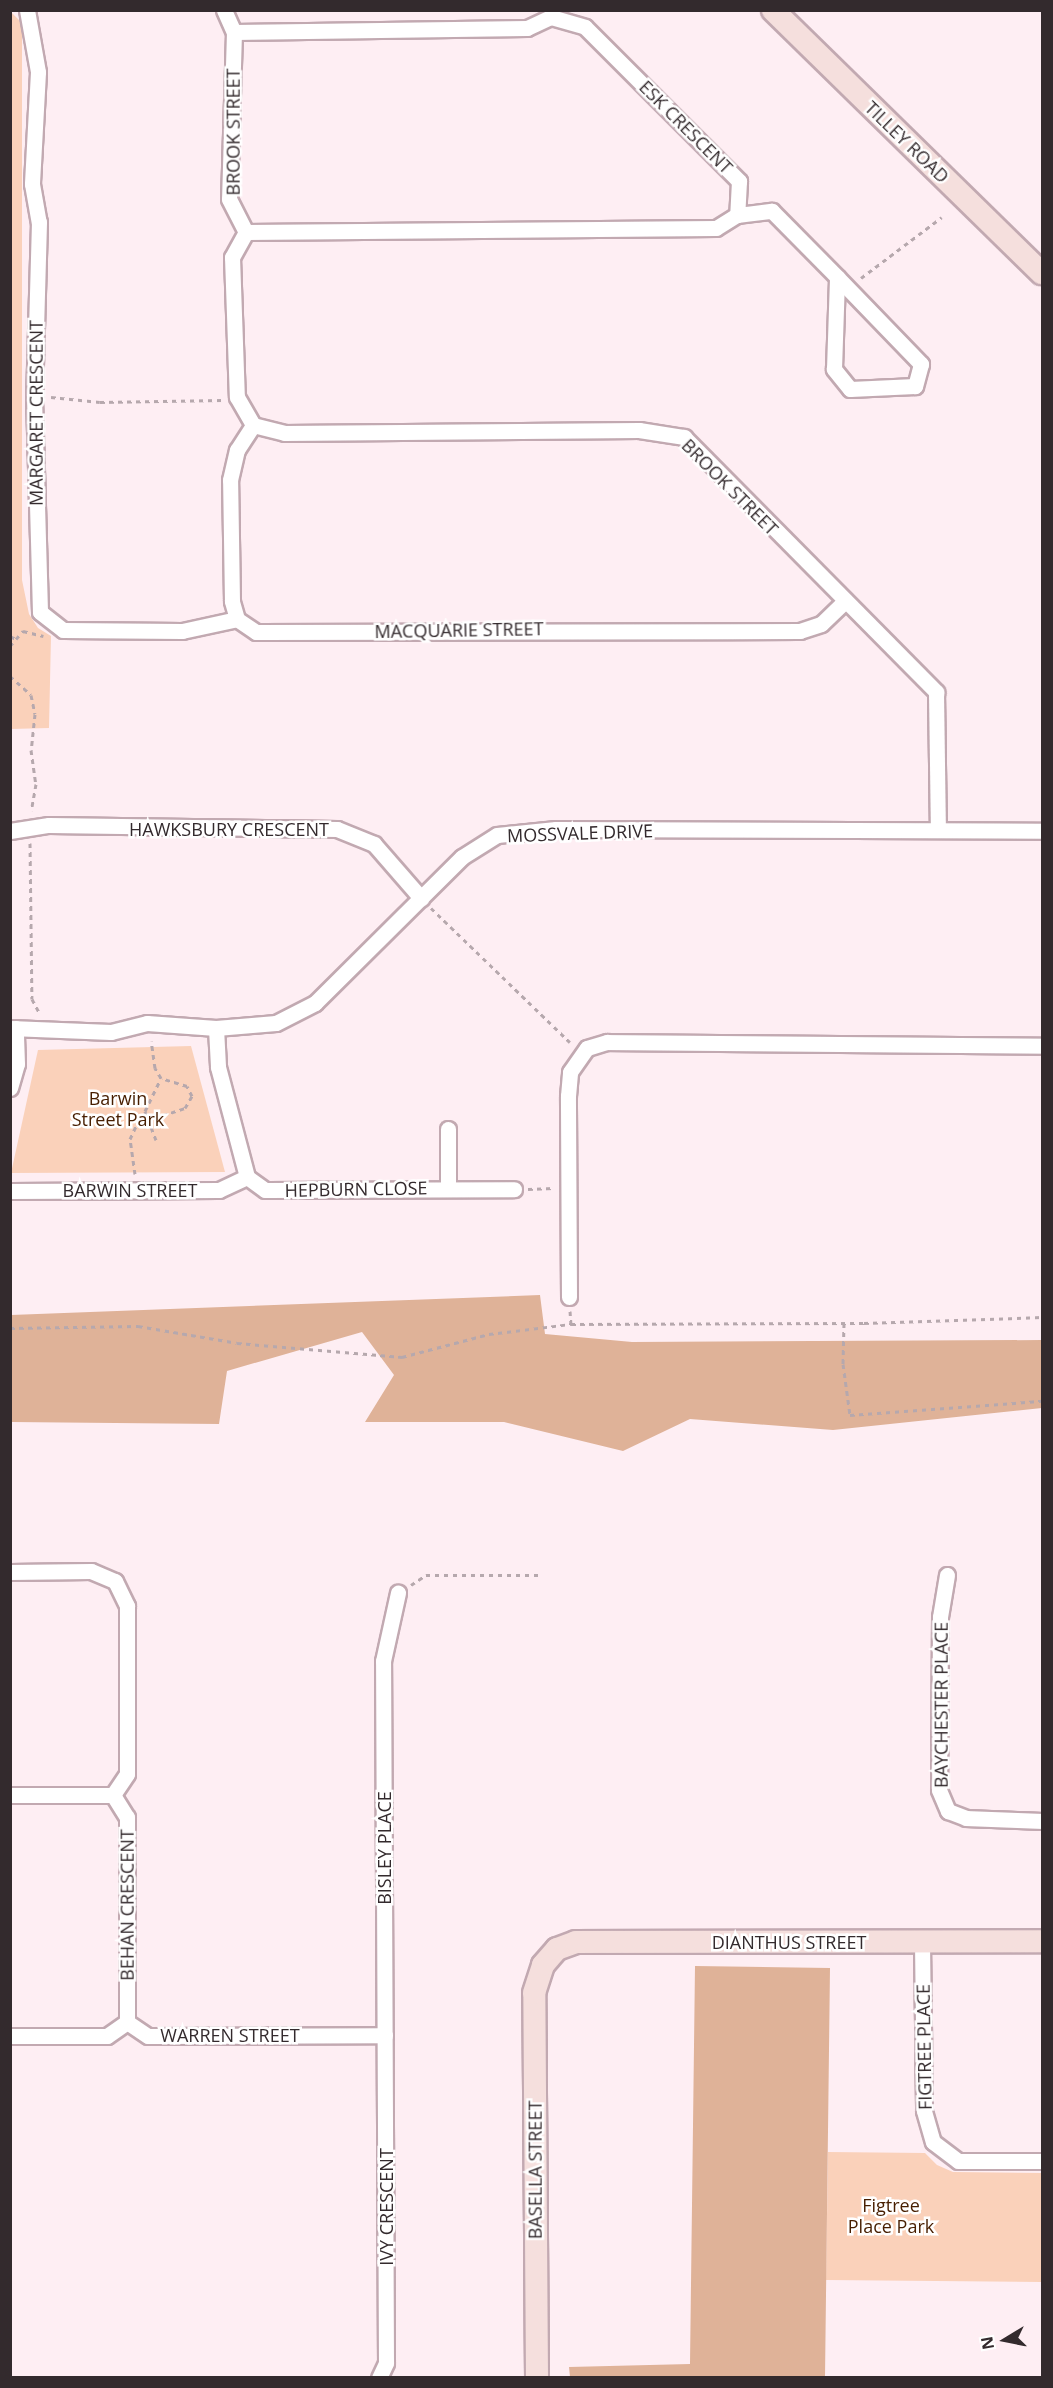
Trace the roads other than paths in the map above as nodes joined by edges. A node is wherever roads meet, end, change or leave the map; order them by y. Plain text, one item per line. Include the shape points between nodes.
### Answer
1 (27, 10) edge
2 (224, 10) edge
3 (772, 10) edge
4 (550, 14) edge
5 (234, 32) junction
6 (737, 216) junction
7 (246, 232) junction
8 (1042, 273) edge
9 (837, 277) junction
10 (253, 425) junction
11 (845, 601) junction
12 (237, 619) junction
13 (938, 830) junction
14 (10, 831) edge
15 (1042, 831) edge
16 (421, 898) junction
17 (13, 1028) edge
18 (216, 1028) junction
19 (1042, 1046) edge
20 (10, 1088) edge
21 (448, 1129) dead end
22 (247, 1177) junction
23 (448, 1188) junction
24 (514, 1189) road end
25 (10, 1191) edge
26 (568, 1297) road end
27 (10, 1572) edge
28 (947, 1575) dead end
29 (398, 1593) road end
30 (10, 1795) edge
31 (113, 1795) junction
32 (1042, 1821) edge
33 (1042, 1941) edge
34 (922, 1942) junction
35 (543, 1965) joint
36 (127, 2022) junction
37 (385, 2035) junction
38 (10, 2036) edge
39 (1042, 2162) edge
40 (379, 2378) edge
41 (537, 2378) edge

1 - 12 street, MARGARET CRESCENT via 38,72 32,184 39,222 34,397 40,612 63,630 182,631
2 - 5 street, BROOK STREET
3 - 8 street, TILLEY ROAD
4 - 5 street, ESK CRESCENT via 528,28
4 - 6 street, ESK CRESCENT via 585,27 739,181
5 - 7 street, BROOK STREET via 229,199
6 - 7 street via 716,228
6 - 9 street via 772,211
7 - 10 street via 232,257 237,397
9 - 9 street via 921,364 915,386 850,389 834,369
10 - 11 street, BROOK STREET via 284,433 464,429 673,434 684,438
10 - 12 street via 237,450 230,513 232,601
11 - 12 street, MACQUARIE STREET via 820,624 800,631 256,632
11 - 13 street, BROOK STREET via 936,692
13 - 15 street, MOSSVALE DRIVE
13 - 16 street, MOSSVALE DRIVE via 556,829 497,835 462,857
14 - 16 street, HAWKSBURY CRESCENT via 49,825 337,829 374,844
16 - 18 street, MOSSVALE DRIVE via 315,1003 276,1023
17 - 18 street, MOSSVALE DRIVE via 111,1032 147,1023
17 - 20 street via 16,1064
18 - 22 street via 218,1067
19 - 26 street via 607,1042 587,1048 570,1072 565,1188
21 - 23 street
22 - 23 street, HEPBURN CLOSE via 265,1190
22 - 25 street, BARWIN STREET via 219,1190
23 - 24 street, HEPBURN CLOSE
27 - 31 street via 91,1571 115,1581 127,1606 127,1774
28 - 32 street, BAYCHESTER PLACE via 940,1617 939,1790 948,1811 966,1818
29 - 37 street, BISLEY PLACE via 383,1661
30 - 31 street
31 - 36 street, BEHAN CRESCENT via 127,1817
33 - 34 street, DIANTHUS STREET
34 - 35 street, DIANTHUS STREET via 576,1942 557,1949
34 - 39 street, FIGTREE PLACE via 924,2111 933,2142 958,2161
35 - 41 street, BASELLA STREET via 534,1993
36 - 37 street, WARREN STREET via 148,2036
36 - 38 street via 107,2036
37 - 40 street, IVY CRESCENT via 386,2363

